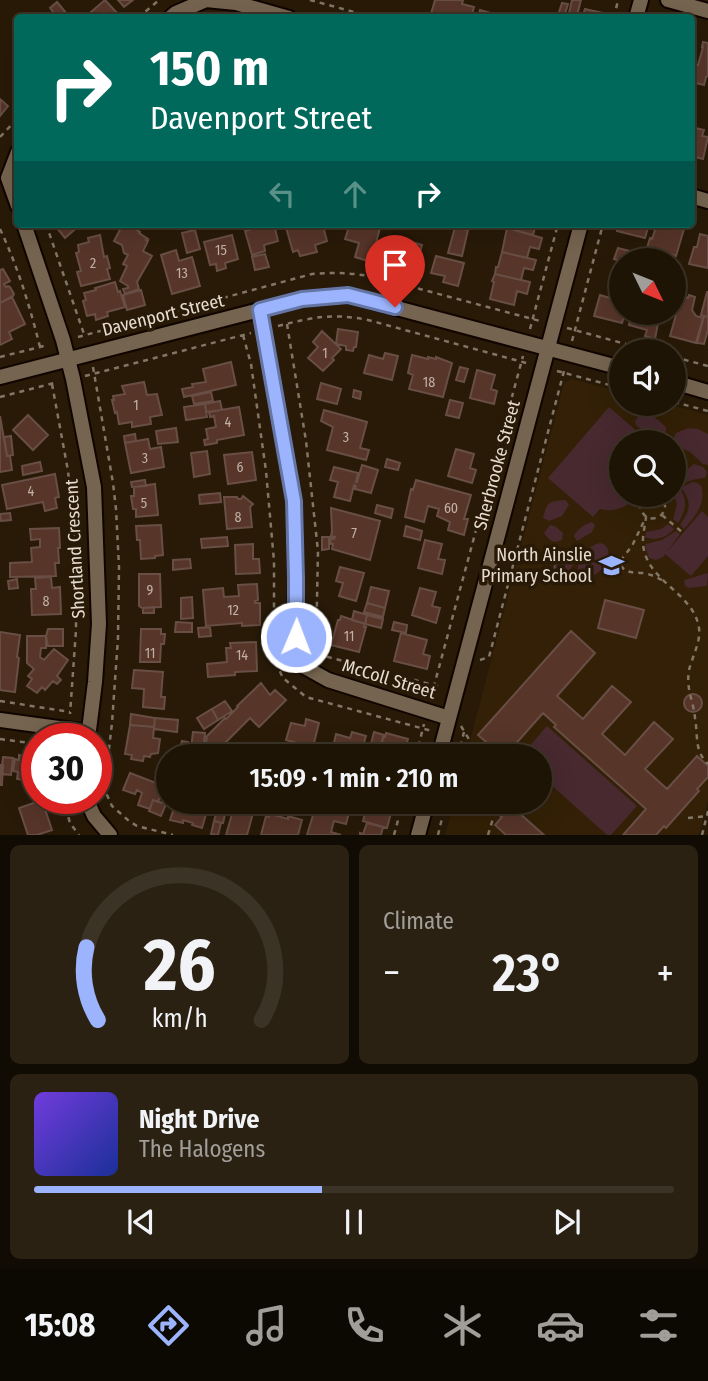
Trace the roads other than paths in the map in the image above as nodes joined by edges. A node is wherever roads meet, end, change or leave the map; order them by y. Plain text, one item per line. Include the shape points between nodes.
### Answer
1 (668, 0) edge
2 (708, 11) edge
3 (175, 14) edge
4 (275, 14) edge
5 (14, 162) edge
6 (14, 195) edge
7 (25, 228) edge
8 (580, 228) edge
9 (260, 310) junction
10 (548, 348) junction
11 (68, 359) junction
12 (609, 365) edge
13 (0, 377) edge
14 (686, 386) edge
15 (708, 392) edge
16 (0, 720) edge
17 (455, 721) junction
18 (90, 723) edge
19 (21, 724) edge
20 (444, 744) edge
21 (93, 814) edge
22 (424, 814) edge
23 (110, 835) edge
24 (418, 835) edge

1 - 2 street
3 - 4 street via 206,0
5 - 6 street via 8,178
7 - 11 street, Shortland Crescent
8 - 10 street, Sherbrooke Street
9 - 10 street, Davenport Street via 302,299 348,295
9 - 11 street, Davenport Street
9 - 17 street, McColl Street via 294,501 296,637 303,666 328,680
10 - 12 street, Davenport Street
10 - 17 street, Sherbrooke Street
11 - 13 street, Davenport Street
11 - 18 street, Shortland Crescent via 94,487 99,624
14 - 15 street
16 - 19 street
17 - 20 street, Sherbrooke Street
21 - 23 street
22 - 24 street

